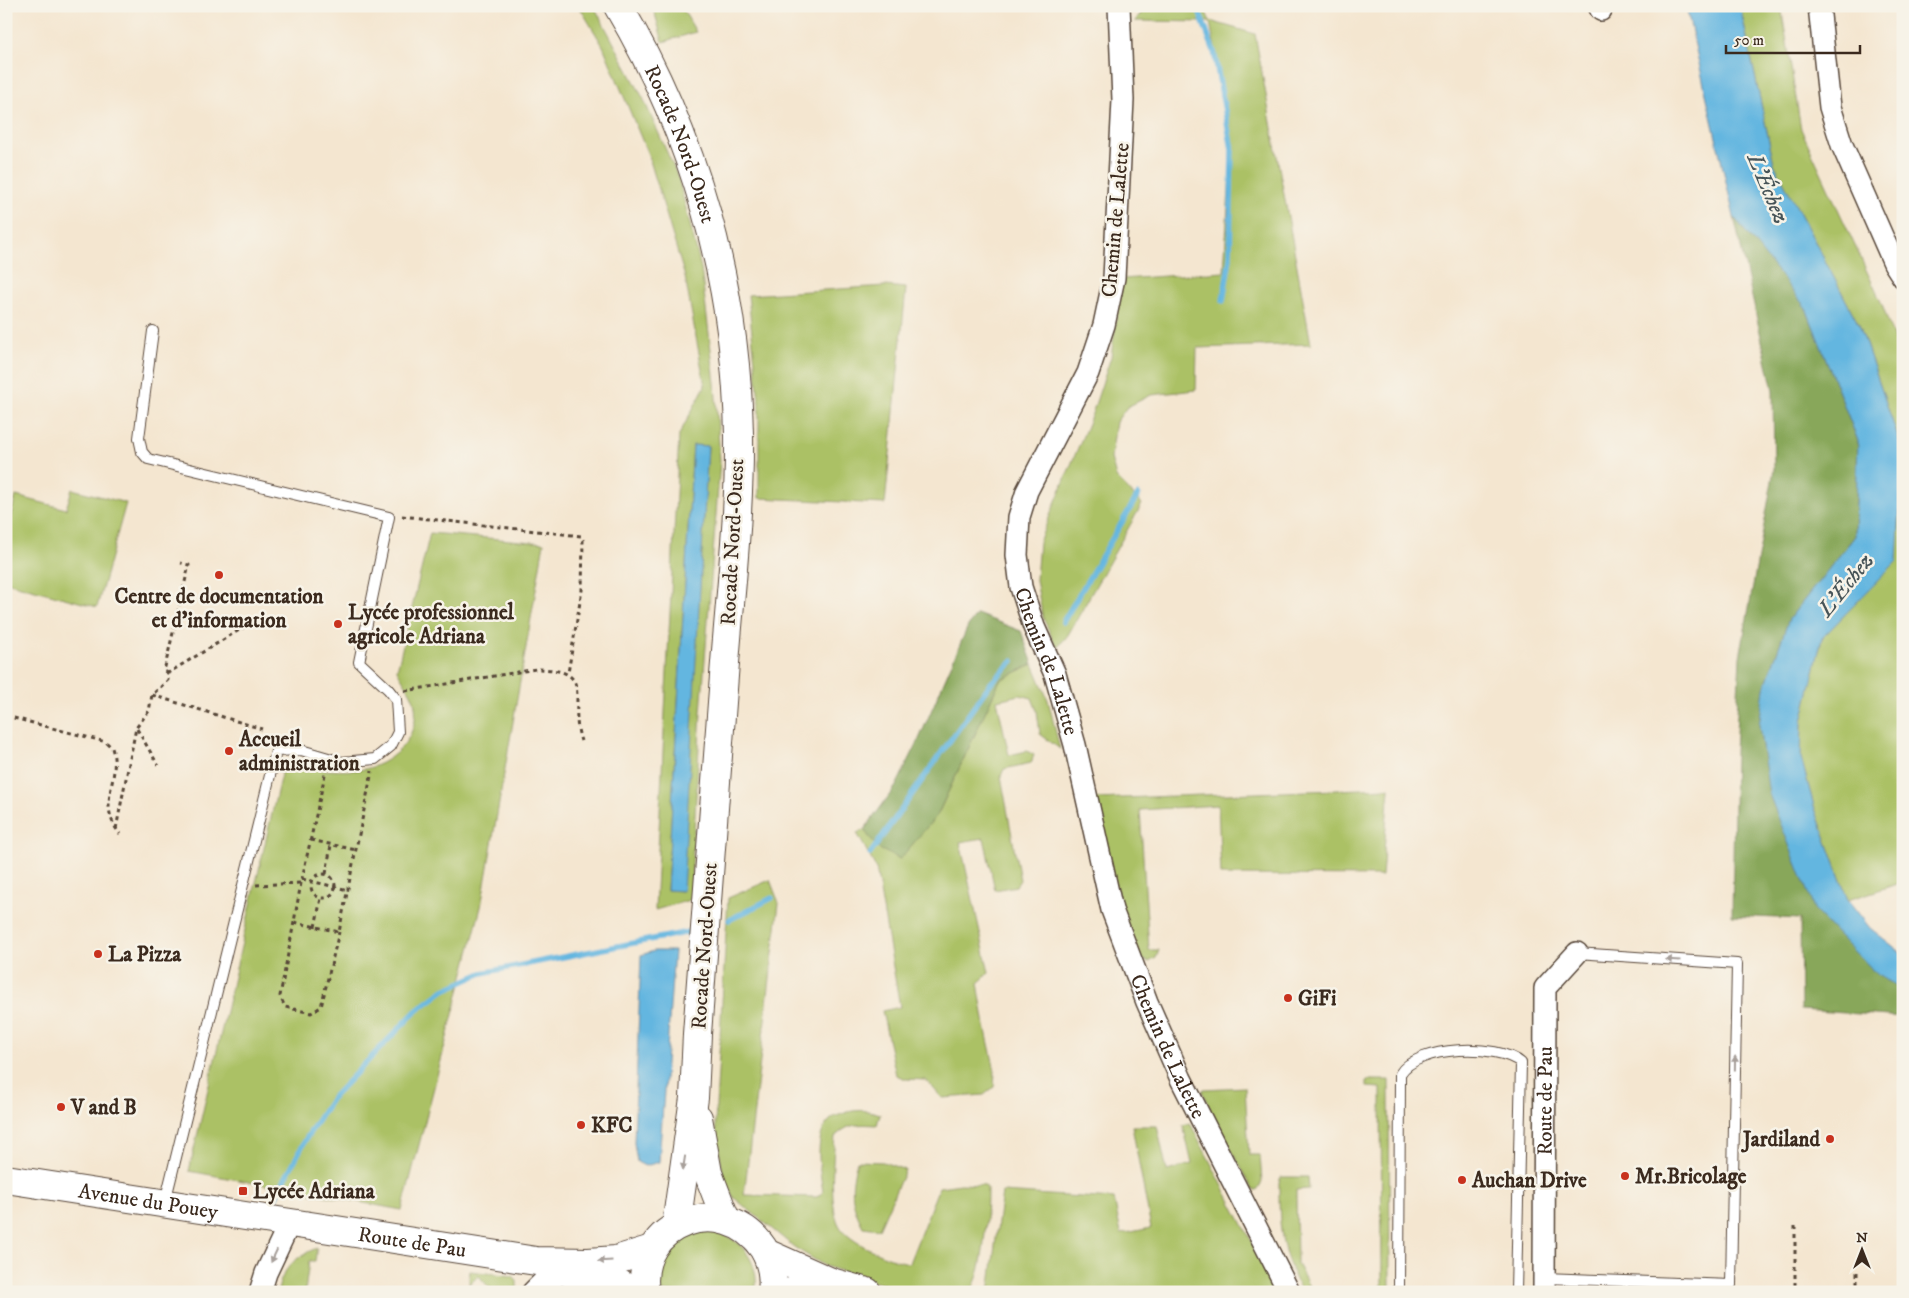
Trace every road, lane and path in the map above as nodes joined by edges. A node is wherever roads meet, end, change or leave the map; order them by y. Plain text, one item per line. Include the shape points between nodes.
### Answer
1 (618, 6) edge
2 (1119, 6) edge
3 (1819, 6) edge
4 (1903, 277) edge
5 (152, 331) dead end
6 (389, 517) junction
7 (181, 563) dead end
8 (246, 626) dead end
9 (168, 673) junction
10 (568, 673) junction
11 (152, 695) junction
12 (392, 695) junction
13 (6, 716) edge
14 (136, 728) junction
15 (262, 729) dead end
16 (581, 741) dead end
17 (328, 758) junction
18 (375, 759) junction
19 (158, 765) dead end
20 (116, 829) junction
21 (120, 834) dead end
22 (310, 840) junction
23 (331, 845) junction
24 (356, 850) junction
25 (326, 874) junction
26 (302, 881) junction
27 (311, 881) junction
28 (336, 886) junction
29 (348, 890) junction
30 (242, 892) junction
31 (321, 898) junction
32 (294, 922) junction
33 (315, 927) junction
34 (339, 932) junction
35 (1577, 953) joint
36 (694, 1098) junction
37 (6, 1179) edge
38 (165, 1203) junction
39 (726, 1220) junction
40 (290, 1222) junction
41 (676, 1226) junction
42 (1794, 1226) dead end
43 (652, 1249) junction
44 (766, 1253) junction
45 (536, 1261) junction
46 (1857, 1269) dead end
47 (566, 1272) junction
48 (831, 1282) junction
49 (1544, 1285) edge
50 (260, 1292) edge
51 (533, 1292) edge
52 (632, 1292) edge
53 (645, 1292) edge
54 (772, 1292) edge
55 (790, 1292) edge
56 (866, 1292) edge
57 (1289, 1292) edge
58 (1399, 1292) edge
59 (1516, 1292) edge
60 (1795, 1292) edge
61 (1857, 1292) edge

1 - 36 main road, Rocade Nord-Ouest via 662,90 697,176 732,328 738,433 735,538
2 - 57 street, Chemin de Lalette via 1123,100 1114,278 1104,325 1088,373 1027,491 1019,518 1017,555 1021,587 1055,674 1075,745 1112,910 1181,1079
3 - 4 street via 1830,107 1842,145
5 - 6 lane via 139,438 142,452 148,459
6 - 10 path via 581,536 582,590
6 - 12 lane via 359,662
7 - 9 path via 189,565 164,671
8 - 9 path
9 - 11 path via 168,680
10 - 12 path via 557,669 536,670 411,689
10 - 16 path via 576,685 576,725
11 - 14 path via 149,711
11 - 15 path
12 - 18 lane via 396,699 398,732 391,746
13 - 20 path via 106,742 112,748 115,765 108,813
14 - 19 path
14 - 20 path
17 - 18 lane via 342,762
17 - 22 path
17 - 30 lane via 301,750 276,751
18 - 24 path
20 - 21 path
22 - 23 path
22 - 26 path
23 - 24 path
23 - 25 path
24 - 29 path
25 - 27 path via 317,875
25 - 28 path
26 - 27 path
26 - 30 path via 253,886
26 - 32 path
27 - 28 path
27 - 31 path via 312,893
28 - 29 path
28 - 31 path via 329,897
29 - 34 path
30 - 38 lane
31 - 33 path
32 - 33 path
32 - 34 path via 280,996 286,1007 311,1013 321,1008
33 - 34 path
35 - 49 street, Route de Pau via 1546,988
49 -> 35 lane via 1731,1285 1737,964
36 - 39 main road, Rocade Nord-Ouest via 708,1173
36 -> 41 main road, Rocade Nord-Ouest
37 - 38 main road, Avenue du Pouey
38 - 40 main road, Avenue du Pouey
39 - 41 main road, Route de Pau via 692,1219
39 - 44 main road, Route de Pau via 749,1233
40 - 45 main road, Route de Pau
40 -> 50 street
41 - 43 main road, Route de Pau
42 - 60 path
43 -> 45 main road, Route de Pau via 616,1260
43 - 53 main road, Route de Pau via 646,1265
44 - 48 main road, Route de Pau
44 - 54 main road, Route de Pau via 772,1269
45 - 47 main road, Route de Pau
46 - 61 path
47 - 51 street via 542,1283
47 - 52 main road, Route de Pau via 620,1284
48 - 55 main road, Route de Pau
48 - 56 main road, Route de Pau
58 - 59 lane via 1400,1074 1411,1063 1429,1055 1477,1050 1502,1053 1521,1063

